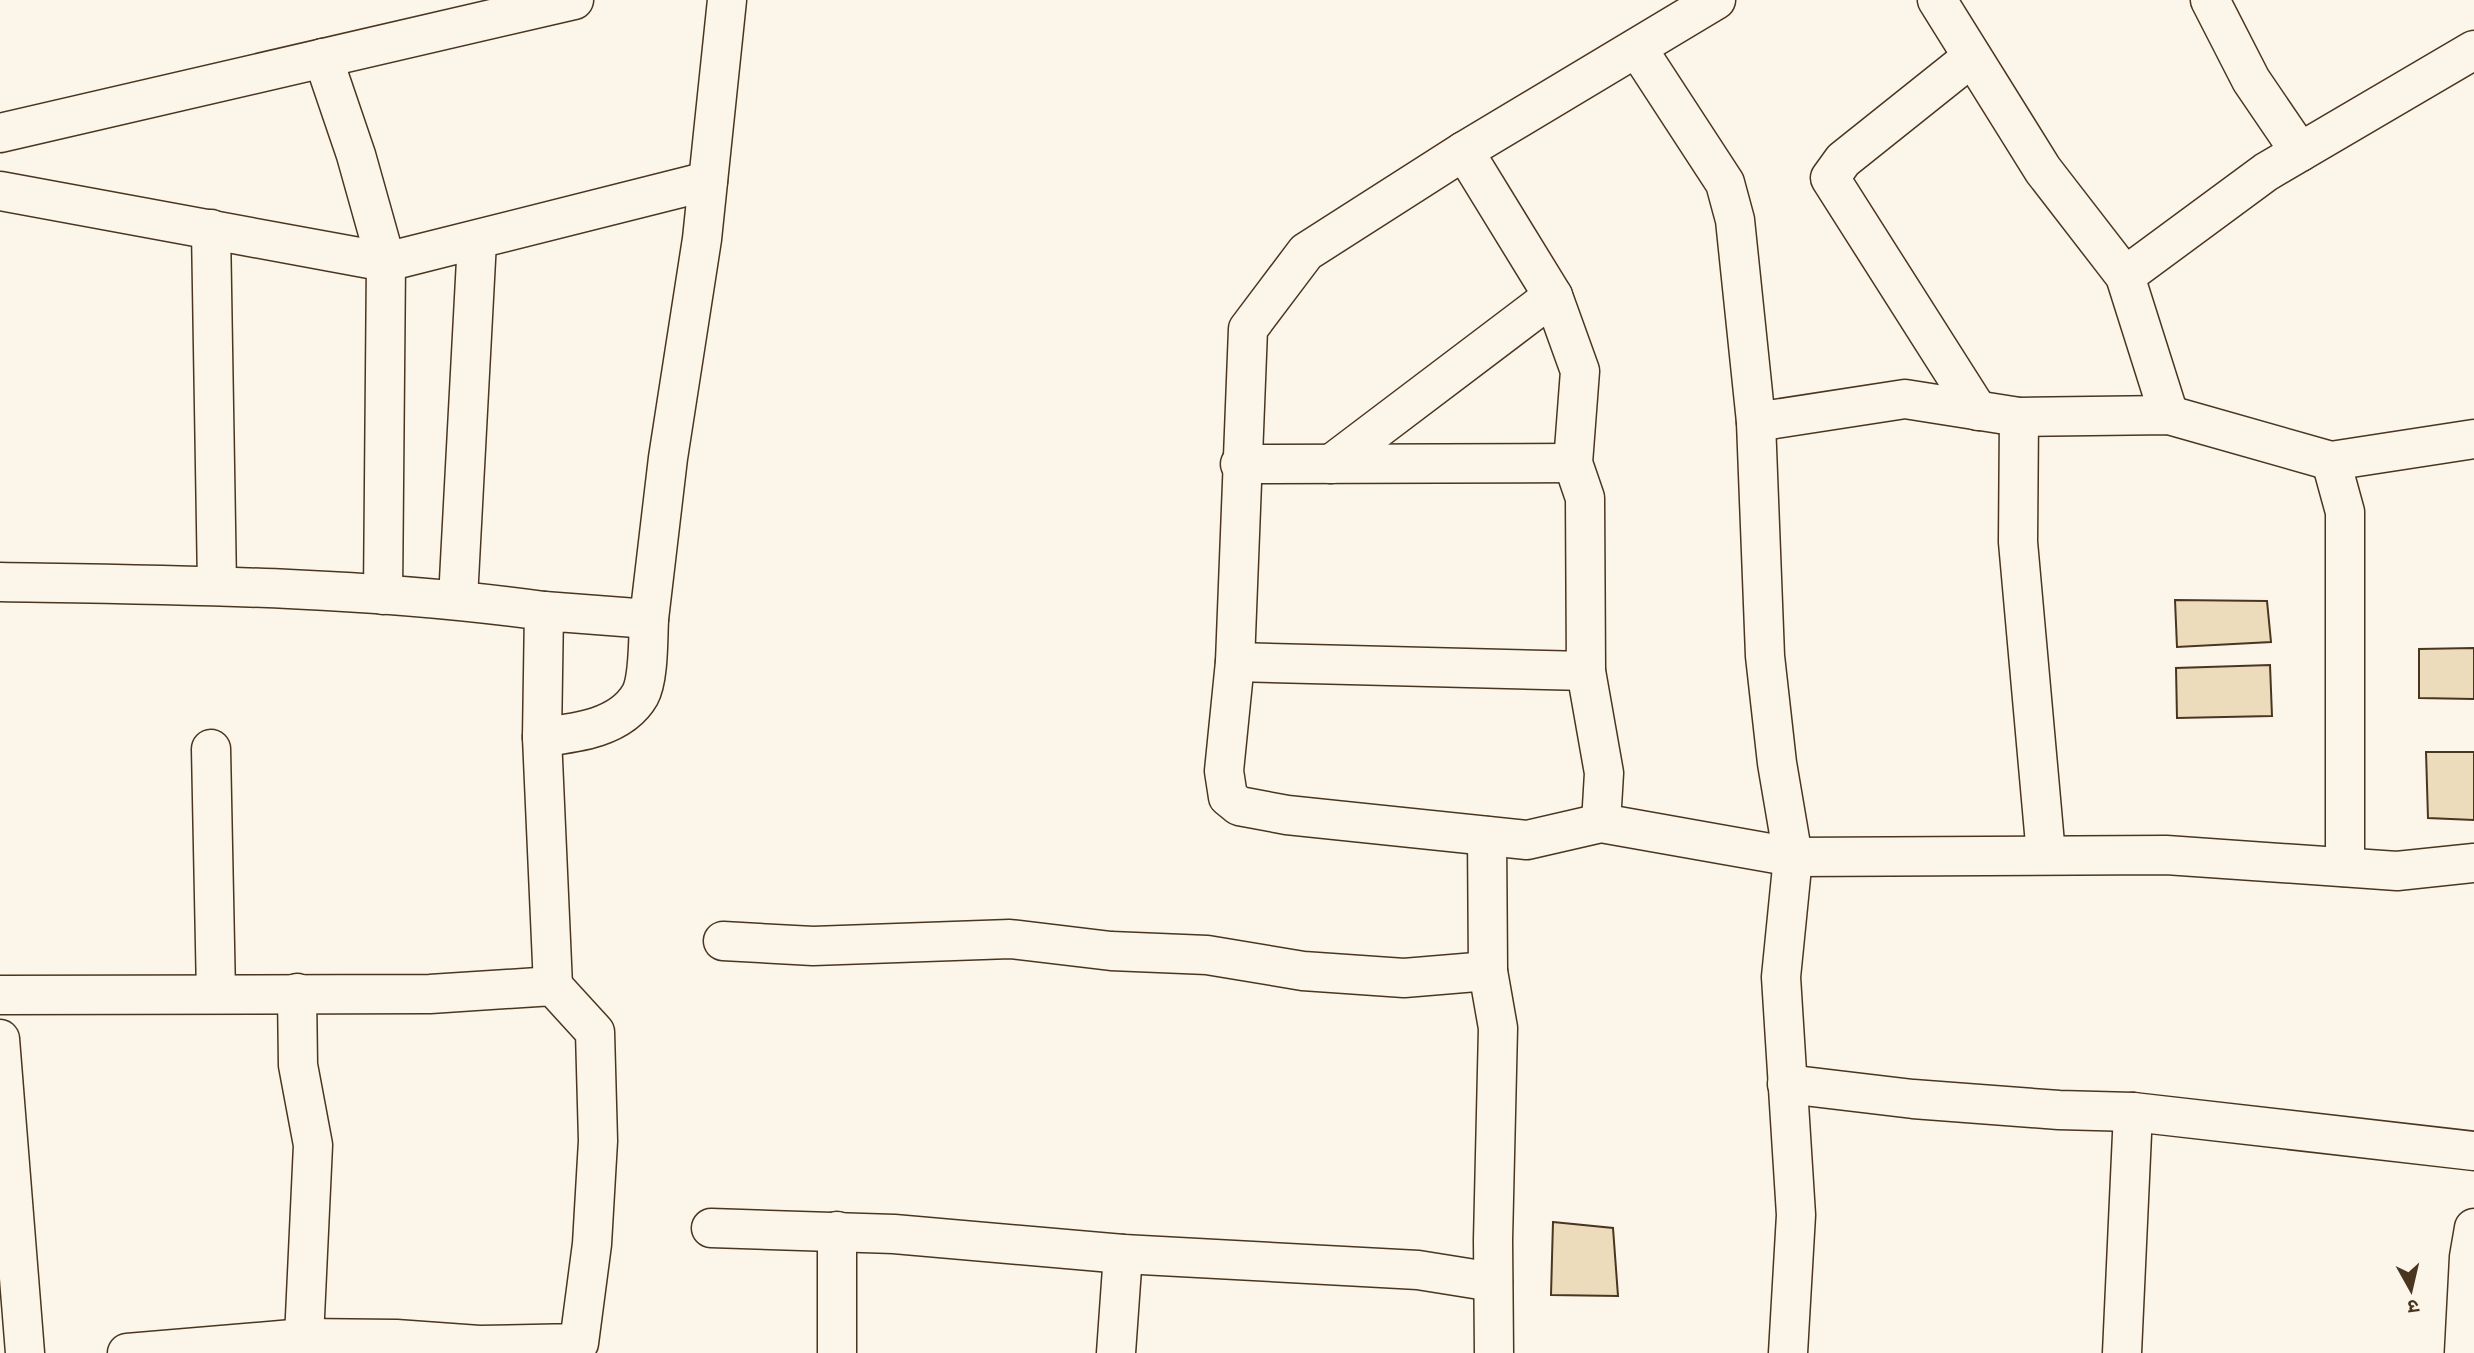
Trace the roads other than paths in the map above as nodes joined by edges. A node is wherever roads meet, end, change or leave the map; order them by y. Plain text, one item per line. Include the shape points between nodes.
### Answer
1 (574, 0) edge
2 (727, 0) edge
3 (1716, 0) edge
4 (1937, 0) edge
5 (2210, 0) edge
6 (524, 6) edge
7 (1637, 48) junction
8 (2474, 50) edge
9 (1972, 57) junction
10 (323, 58) junction
11 (0, 133) edge
12 (1464, 151) junction
13 (2300, 152) junction
14 (708, 181) junction
15 (0, 191) edge
16 (211, 229) junction
17 (477, 241) junction
18 (386, 262) junction
19 (2125, 276) junction
20 (1553, 296) junction
21 (1978, 411) junction
22 (2169, 415) junction
23 (2019, 417) junction
24 (1756, 422) junction
25 (2474, 439) edge
26 (2331, 461) junction
27 (1573, 463) junction
28 (1240, 464) junction
29 (1331, 464) junction
30 (0, 582) edge
31 (217, 585) junction
32 (383, 595) junction
33 (458, 599) junction
34 (544, 611) junction
35 (649, 619) junction
36 (1236, 662) junction
37 (1586, 671) junction
38 (542, 737) junction
39 (211, 749) dead end
40 (1601, 823) junction
41 (1488, 836) junction
42 (2046, 855) junction
43 (1793, 857) junction
44 (2474, 863) edge
45 (2345, 867) junction
46 (723, 941) dead end
47 (1488, 971) junction
48 (553, 986) junction
49 (297, 993) junction
50 (216, 994) junction
51 (0, 995) edge
52 (0, 1039) edge
53 (1787, 1084) junction
54 (2133, 1112) junction
55 (2474, 1151) edge
56 (711, 1228) dead end
57 (2474, 1228) edge
58 (837, 1231) junction
59 (1123, 1254) junction
60 (1493, 1282) junction
61 (304, 1338) junction
62 (25, 1353) edge
63 (127, 1353) edge
64 (837, 1353) edge
65 (1116, 1353) edge
66 (1494, 1353) edge
67 (1788, 1353) edge
68 (2122, 1353) edge
69 (2463, 1353) edge

1 - 6 street
2 - 14 street
3 - 7 street
4 - 9 street
5 - 13 street via 2251,80
6 - 10 street
7 - 12 street
7 - 24 street via 1725,183 1735,220
8 - 13 street
9 - 19 street via 2043,170
9 - 21 street via 1843,160 1830,178
10 - 11 street
10 - 18 street
12 - 20 street
12 - 28 street via 1306,252 1248,329
13 - 19 street
14 - 17 street
14 - 35 street
15 - 16 street
16 - 18 street
16 - 31 street
17 - 18 street
17 - 33 street
18 - 32 street
19 - 22 street
20 - 27 street via 1580,371
20 - 29 street
21 - 23 street
21 - 24 street via 1905,399
22 - 23 street
22 - 26 street
23 - 42 street via 2018,542
24 - 43 street via 1765,656
25 - 26 street
26 - 45 street via 2345,512
27 - 29 street
27 - 37 street via 1585,498
28 - 29 street
28 - 36 street
30 - 31 street
31 - 32 street
32 - 33 street
33 - 34 street
34 - 35 street
34 - 38 street
35 - 38 street via 641,694 617,718 582,732
36 - 37 street
36 - 41 street via 1224,771 1228,797 1239,806
37 - 40 street via 1604,774
38 - 48 street
39 - 50 street
40 - 41 street via 1527,840
40 - 43 street
41 - 47 street
42 - 43 street
42 - 45 street via 2166,855
43 - 53 street via 1781,977
44 - 45 street via 2397,871
46 - 47 street via 813,946 1010,939 1404,978
47 - 60 street via 1498,1028
48 - 49 street via 430,994
48 - 61 street via 595,1032 598,1141 592,1244 579,1343 479,1345
49 - 50 street
49 - 61 street via 298,1065 313,1145
50 - 51 street
52 - 62 street
53 - 54 street via 1913,1099
53 - 67 street via 1796,1215
54 - 55 street
54 - 68 street
56 - 58 street
57 - 69 street
58 - 59 street
58 - 64 street
59 - 60 street via 1418,1269
59 - 65 street
60 - 66 street
61 - 63 street

